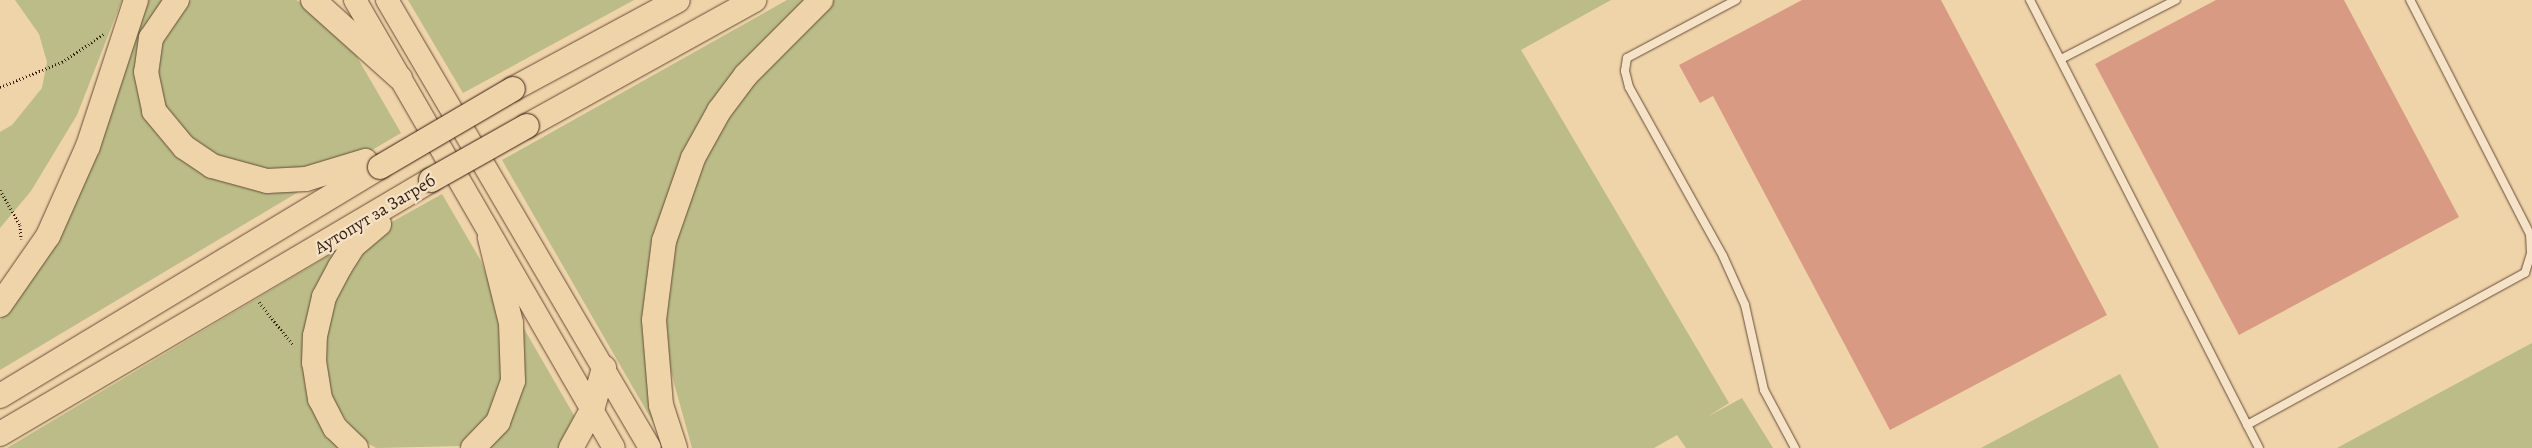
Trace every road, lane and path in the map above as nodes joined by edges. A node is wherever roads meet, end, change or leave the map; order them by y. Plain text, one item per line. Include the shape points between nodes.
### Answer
1 (136, 0) edge
2 (178, 0) edge
3 (313, 0) edge
4 (355, 0) edge
5 (387, 0) edge
6 (678, 0) edge
7 (754, 0) edge
8 (821, 0) edge
9 (1736, 0) edge
10 (2030, 0) edge
11 (2176, 0) edge
12 (2410, 0) edge
13 (127, 28) junction
14 (2061, 59) junction
15 (400, 78) junction
16 (0, 87) edge
17 (372, 164) junction
18 (432, 180) junction
19 (0, 190) edge
20 (490, 238) junction
21 (21, 247) dead end
22 (0, 305) edge
23 (604, 368) junction
24 (0, 396) edge
25 (592, 410) junction
26 (2247, 425) junction
27 (0, 434) edge
28 (356, 448) edge
29 (473, 448) edge
30 (571, 448) edge
31 (614, 448) edge
32 (650, 448) edge
33 (675, 448) edge
34 (1796, 448) edge
35 (2259, 448) edge

1 - 13 highway
2 - 17 highway via 151,38 146,72 154,111 184,147 220,169 267,181 306,179
3 - 15 highway
4 - 15 main road
5 - 23 main road
6 - 17 highway, bridge via 447,128
7 - 18 highway, Аутопут за Загреб, bridge
8 - 33 highway via 746,75 719,111 693,158 664,241 654,320 662,405
9 - 34 lane via 1628,58 1625,71 1629,87 1723,256 1745,305 1764,390
10 - 14 lane
11 - 14 lane
12 - 26 lane via 2530,234 2531,253 2525,273
13 - 16 path via 117,26 62,62
13 - 22 highway via 88,146 48,236
14 - 26 lane
15 - 20 main road
17 - 24 highway
18 - 27 highway, Аутопут за Загреб
18 - 28 highway via 354,246 332,281 318,314 314,363 320,399 335,428
19 - 21 path via 20,225
20 - 25 main road
20 - 29 highway via 511,323 512,381 498,422
23 - 25 highway
23 - 32 main road
25 - 30 highway
25 - 31 main road
26 - 35 lane

